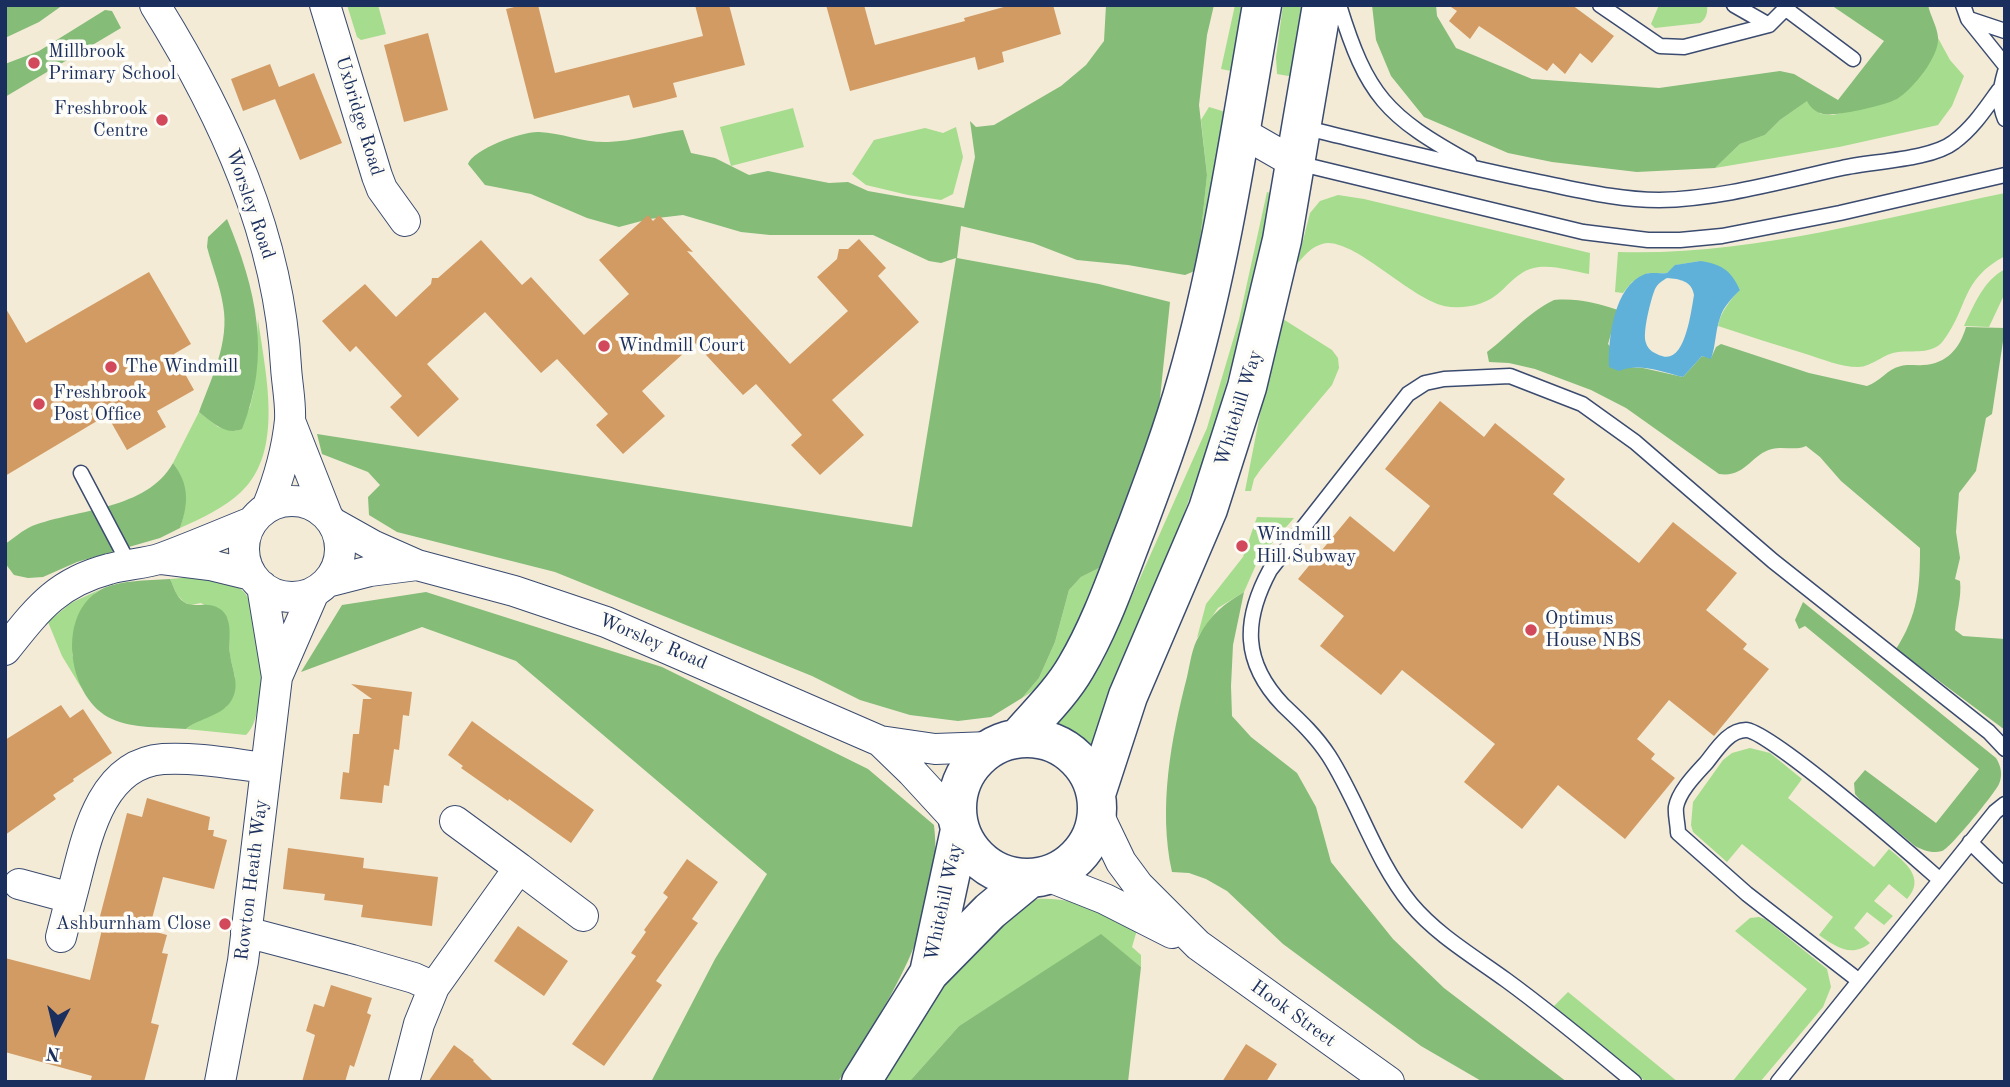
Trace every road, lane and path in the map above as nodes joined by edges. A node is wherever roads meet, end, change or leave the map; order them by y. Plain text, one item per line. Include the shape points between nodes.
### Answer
1 (155, 5) edge
2 (325, 5) edge
3 (1262, 5) edge
4 (1322, 5) edge
5 (1339, 5) edge
6 (1600, 5) edge
7 (1734, 5) edge
8 (1788, 7) edge
9 (1966, 12) edge
10 (1769, 25) junction
11 (2005, 31) edge
12 (1853, 60) dead end
13 (2005, 65) edge
14 (2005, 72) edge
15 (1999, 90) junction
16 (2005, 118) edge
17 (1241, 132) junction
18 (1299, 145) junction
19 (1484, 171) junction
20 (2005, 175) edge
21 (405, 221) dead end
22 (290, 420) junction
23 (81, 473) dead end
24 (260, 515) junction
25 (330, 519) junction
26 (159, 559) junction
27 (129, 564) junction
28 (417, 565) junction
29 (257, 580) junction
30 (321, 587) junction
31 (9, 638) edge
32 (277, 677) junction
33 (880, 741) junction
34 (1004, 742) junction
35 (2005, 749) edge
36 (266, 768) junction
37 (1097, 804) junction
38 (2005, 804) edge
39 (455, 821) dead end
40 (959, 826) junction
41 (1970, 842) junction
42 (519, 868) junction
43 (2005, 876) edge
44 (1039, 877) junction
45 (1939, 879) junction
46 (19, 884) dead end
47 (71, 898) junction
48 (583, 916) dead end
49 (246, 932) junction
50 (61, 937) dead end
51 (1198, 945) junction
52 (929, 973) junction
53 (1858, 981) junction
54 (433, 987) junction
55 (220, 1082) edge
56 (404, 1082) edge
57 (861, 1082) edge
58 (1389, 1082) edge
59 (1634, 1082) edge
60 (1778, 1082) edge

1 - 22 street, Worsley Road via 212,109 254,202 281,306
2 - 21 street, Uxbridge Road via 377,176
3 - 17 main road
4 - 18 main road, Whitehill Way
5 - 19 lane via 1360,66 1390,110 1422,135
6 - 10 lane via 1660,46 1684,47
7 - 10 lane
8 - 10 lane
8 - 12 lane
9 - 11 lane
9 - 13 lane
14 - 15 lane
15 - 16 lane
15 - 19 lane via 1954,143 1930,153 1705,195 1619,198
17 - 18 street
17 - 34 main road via 1207,302 1162,460 1093,635 1075,669
18 - 19 lane
18 - 20 lane via 1583,232 1648,240 1722,236
18 - 37 main road, Whitehill Way via 1261,337 1227,452 1191,554 1128,696
22 - 24 street, Worsley Road via 279,473
22 - 25 street, Worsley Road
23 - 27 lane
24 - 25 street, Worsley Road via 285,502 301,502
24 - 26 street
24 - 29 street, Worsley Road via 245,537 244,552
25 - 28 street, Worsley Road
25 - 30 street, Worsley Road via 340,554 336,569
26 - 27 street
26 - 29 street via 210,565
27 - 31 street via 84,577 62,589
28 - 30 street, Worsley Road via 370,571
28 - 33 street, Worsley Road via 606,622
29 - 30 street, Worsley Road via 276,594 292,597
29 - 32 street, Rowton Heath Way
30 - 32 street, Rowton Heath Way
32 - 36 street, Rowton Heath Way
33 - 34 street, Worsley Road via 935,749
33 - 40 street, Worsley Road
34 - 37 main road via 1054,742 1069,751 1091,777
34 - 40 main road via 969,766 962,779 956,811
35 - 59 lane via 1635,442 1581,404 1510,376 1434,381 1408,394 1270,570 1256,595 1252,656 1263,681 1330,757 1391,876 1423,917
36 - 47 street via 164,759 142,764 125,775 104,797 95,815
36 - 49 street, Rowton Heath Way
37 - 44 main road via 1092,835 1080,855 1063,869
37 - 51 street, Hook Street via 1121,862
38 - 41 lane
39 - 42 street
40 - 44 main road via 968,846 987,866 1012,877
40 - 52 main road, Whitehill Way
41 - 43 lane
41 - 45 lane
42 - 48 street
42 - 54 street
44 - 51 street, Hook Street via 1105,899
44 - 52 main road, Whitehill Way via 990,911
45 - 53 lane
45 - 53 lane via 1761,735 1747,729 1736,732 1700,769 1676,807 1678,833
46 - 47 street
47 - 50 street
49 - 54 street
49 - 55 street, Rowton Heath Way
51 - 58 street, Hook Street
52 - 57 main road, Whitehill Way
53 - 60 lane
54 - 56 street

